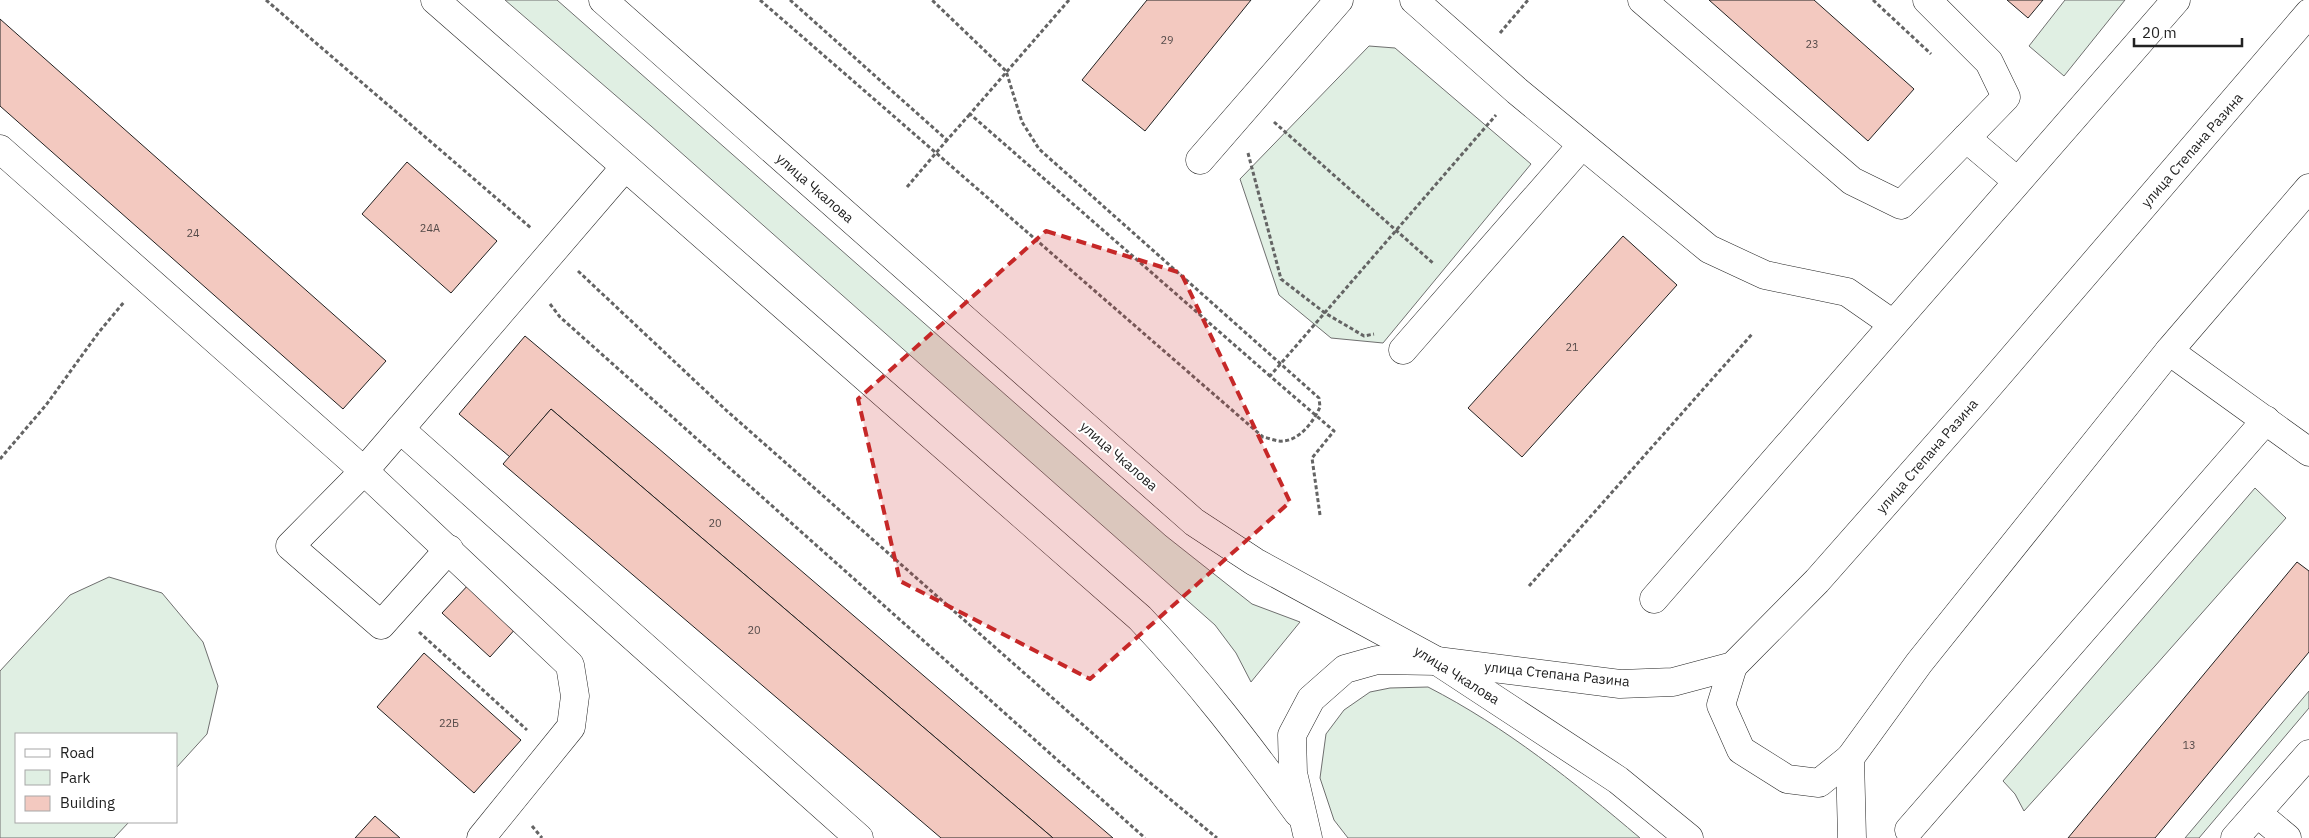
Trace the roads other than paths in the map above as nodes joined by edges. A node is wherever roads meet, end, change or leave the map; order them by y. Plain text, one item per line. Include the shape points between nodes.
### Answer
1 (436, 0) edge
2 (603, 0) edge
3 (1339, 0) edge
4 (1414, 0) edge
5 (1642, 0) edge
6 (1927, 0) edge
7 (2176, 0) edge
8 (2309, 13) edge
9 (1966, 138) junction
10 (1582, 146) junction
11 (0, 149) edge
12 (1200, 160) dead end
13 (625, 167) junction
14 (2017, 181) junction
15 (2309, 188) edge
16 (1893, 324) junction
17 (1403, 350) dead end
18 (2169, 352) junction
19 (2266, 420) junction
20 (400, 429) junction
21 (2309, 452) edge
22 (364, 472) junction
23 (449, 549) junction
24 (1654, 599) dead end
25 (1438, 660) junction
26 (1733, 666) junction
27 (2309, 754) edge
28 (1850, 758) junction
29 (2257, 813) junction
30 (1909, 830) dead end
31 (1311, 833) edge
32 (481, 838) edge
33 (859, 838) edge
34 (1689, 838) edge
35 (1852, 838) edge
36 (2235, 838) edge
37 (2287, 838) edge

1 - 13 main road
2 - 25 main road, улица Чкалова via 1194,522 1255,562
3 - 12 main road
4 - 10 main road
5 - 9 main road via 1852,181 1901,205
6 - 9 main road via 1989,62 2006,97
7 - 14 main road
8 - 26 main road, улица Степана Разина via 1975,402 1817,581
9 - 14 main road
10 - 16 main road via 1709,249 1765,275 1847,292
10 - 17 main road
11 - 22 main road
13 - 20 main road
13 - 31 main road via 1140,618 1232,722
14 - 16 main road
15 - 18 main road
16 - 24 main road
18 - 19 main road
18 - 28 main road via 1919,663
19 - 21 main road
19 - 30 main road
20 - 22 main road
20 - 33 main road
22 - 23 main road
22 - 23 main road via 290,546 381,625
23 - 32 main road via 570,665 575,696 571,727
25 - 26 main road, улица Степана Разина via 1620,684 1673,682
25 - 31 main road via 1377,660 1345,669 1310,699 1292,735 1293,773
25 - 34 main road, улица Чкалова via 1618,780
26 - 28 main road via 1721,705 1741,750 1787,779 1819,783
27 - 29 main road
28 - 35 main road
29 - 36 main road
29 - 37 main road

